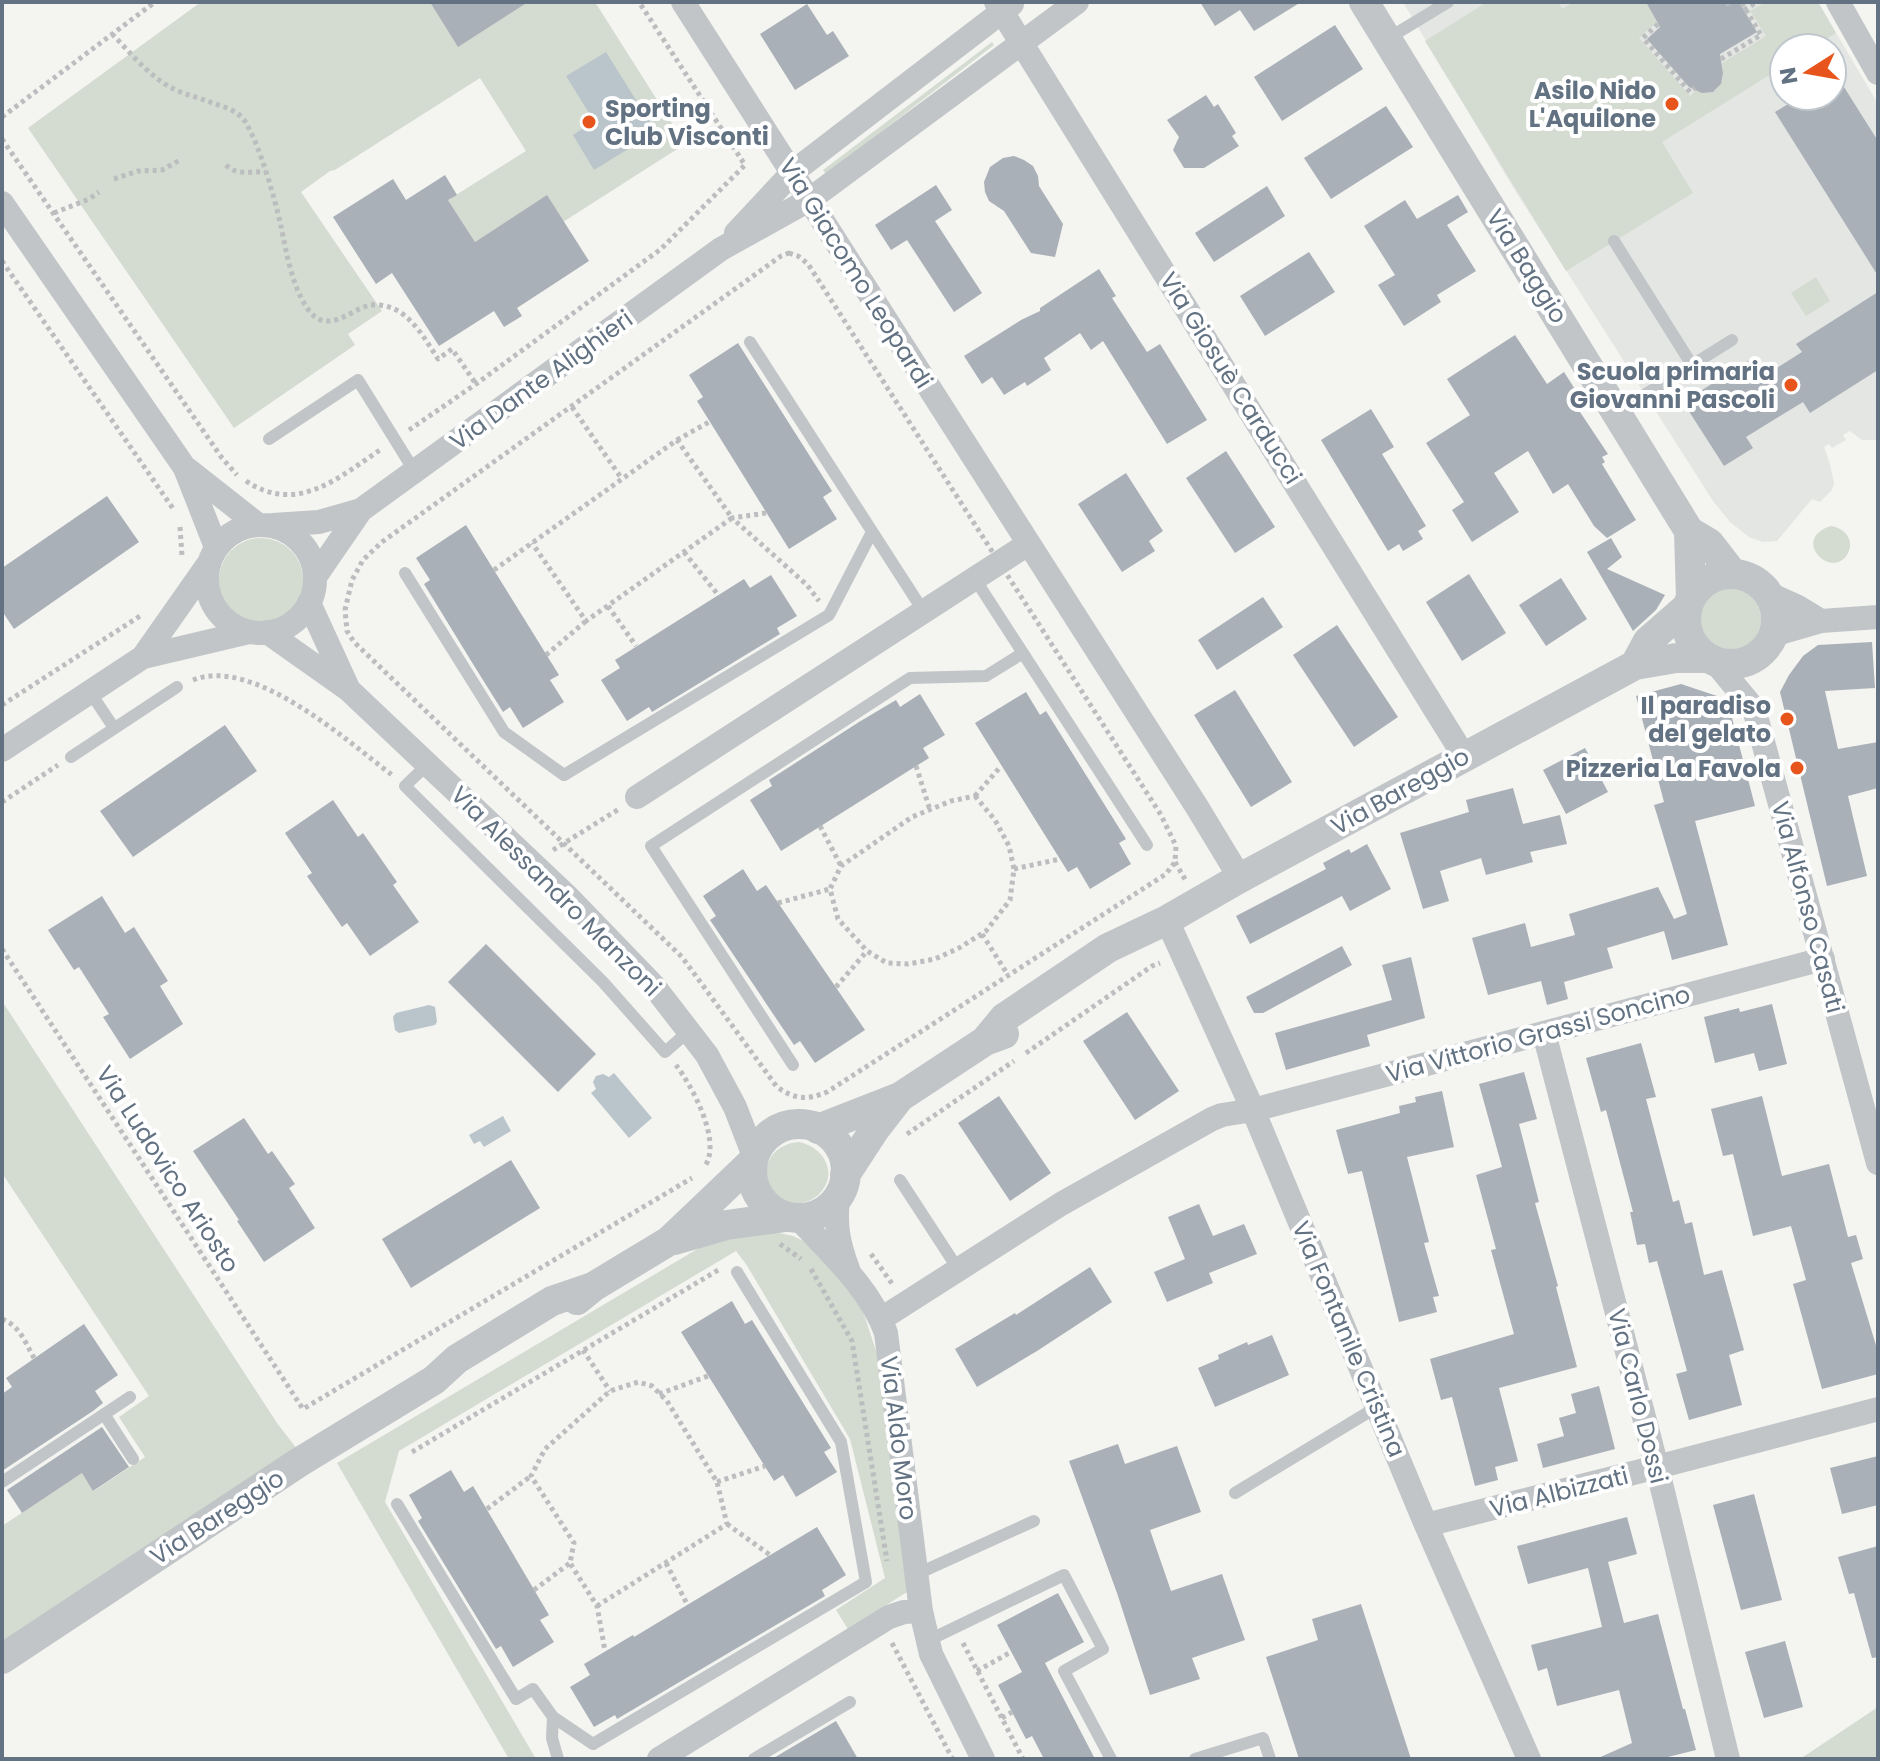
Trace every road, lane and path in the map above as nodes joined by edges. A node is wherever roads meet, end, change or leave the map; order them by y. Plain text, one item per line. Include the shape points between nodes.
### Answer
1 (155, 2) edge
2 (639, 2) edge
3 (683, 2) edge
4 (1077, 2) edge
5 (1364, 2) edge
6 (1448, 2) edge
7 (1757, 2) edge
8 (1838, 2) edge
9 (1739, 4) edge
10 (1005, 5) edge
11 (1744, 10) junction
12 (1658, 24) dead end
13 (112, 34) junction
14 (1387, 39) junction
15 (1022, 43) junction
16 (1721, 59) dead end
17 (1878, 73) edge
18 (1695, 88) dead end
19 (2, 117) edge
20 (2, 139) edge
21 (180, 160) dead end
22 (226, 165) dead end
23 (265, 172) junction
24 (793, 172) junction
25 (114, 179) dead end
26 (99, 192) dead end
27 (809, 200) junction
28 (2, 203) edge
29 (54, 213) junction
30 (1614, 241) dead end
31 (721, 249) junction
32 (2, 261) edge
33 (1732, 340) dead end
34 (750, 342) dead end
35 (1692, 365) junction
36 (572, 407) dead end
37 (1617, 412) junction
38 (709, 422) dead end
39 (269, 439) dead end
40 (677, 440) junction
41 (185, 468) junction
42 (415, 472) junction
43 (340, 477) dead end
44 (622, 479) junction
45 (361, 510) junction
46 (766, 513) dead end
47 (732, 518) junction
48 (265, 525) junction
49 (1689, 531) junction
50 (872, 532) junction
51 (382, 542) dead end
52 (532, 543) junction
53 (1028, 544) junction
54 (684, 552) junction
55 (213, 555) junction
56 (182, 558) dead end
57 (494, 570) dead end
58 (405, 573) dead end
59 (1733, 574) junction
60 (315, 577) junction
61 (975, 579) junction
62 (1767, 593) junction
63 (719, 596) dead end
64 (309, 603) junction
65 (1689, 603) junction
66 (608, 606) junction
67 (147, 611) dead end
68 (924, 612) junction
69 (829, 615) junction
70 (1878, 617) edge
71 (586, 621) junction
72 (1821, 621) junction
73 (258, 632) junction
74 (1773, 635) junction
75 (636, 646) dead end
76 (1023, 653) junction
77 (546, 655) dead end
78 (143, 657) junction
79 (1711, 660) junction
80 (1635, 665) junction
81 (177, 687) joint
82 (349, 690) junction
83 (90, 692) junction
84 (2, 705) edge
85 (114, 728) junction
86 (2, 750) edge
87 (1464, 756) junction
88 (71, 757) joint
89 (428, 764) junction
90 (916, 766) dead end
91 (1001, 766) dead end
92 (405, 786) junction
93 (975, 796) junction
94 (637, 797) joint
95 (2, 802) edge
96 (930, 810) junction
97 (820, 826) dead end
98 (563, 844) junction
99 (1147, 845) dead end
100 (1060, 859) dead end
101 (1175, 862) dead end
102 (532, 863) junction
103 (841, 866) junction
104 (1014, 869) junction
105 (1240, 878) junction
106 (830, 889) junction
107 (1198, 902) junction
108 (778, 903) dead end
109 (1167, 920) junction
110 (982, 934) junction
111 (2, 949) edge
112 (867, 951) junction
113 (1182, 953) junction
114 (1823, 959) junction
115 (1008, 975) dead end
116 (836, 987) dead end
117 (689, 1031) junction
118 (1544, 1033) junction
119 (665, 1052) junction
120 (793, 1065) dead end
121 (769, 1076) dead end
122 (900, 1097) junction
123 (1253, 1110) junction
124 (818, 1129) junction
125 (902, 1138) dead end
126 (754, 1159) junction
127 (1878, 1163) edge
128 (900, 1180) dead end
129 (842, 1186) junction
130 (785, 1224) junction
131 (669, 1241) junction
132 (864, 1246) dead end
133 (734, 1267) joint
134 (958, 1269) junction
135 (850, 1275) junction
136 (876, 1311) junction
137 (2, 1319) edge
138 (843, 1325) junction
139 (583, 1350) junction
140 (34, 1358) dead end
141 (708, 1376) dead end
142 (610, 1391) junction
143 (659, 1394) junction
144 (130, 1397) dead end
145 (1377, 1407) junction
146 (1878, 1409) edge
147 (104, 1414) junction
148 (412, 1452) dead end
149 (133, 1459) dead end
150 (765, 1466) dead end
151 (1657, 1467) junction
152 (531, 1476) junction
153 (2, 1482) edge
154 (717, 1482) junction
155 (1235, 1493) dead end
156 (397, 1504) dead end
157 (487, 1509) dead end
158 (1034, 1521) dead end
159 (727, 1524) junction
160 (1426, 1525) junction
161 (770, 1555) dead end
162 (570, 1563) junction
163 (666, 1563) junction
164 (888, 1566) dead end
165 (917, 1574) junction
166 (534, 1590) dead end
167 (687, 1604) dead end
168 (597, 1606) junction
169 (921, 1611) junction
170 (880, 1622) junction
171 (929, 1648) junction
172 (605, 1651) dead end
173 (1011, 1652) dead end
174 (2, 1659) edge
175 (977, 1671) junction
176 (850, 1702) dead end
177 (1012, 1712) dead end
178 (553, 1717) junction
179 (1002, 1718) junction
180 (558, 1759) edge
181 (659, 1759) edge
182 (754, 1759) edge
183 (953, 1759) edge
184 (983, 1759) edge
185 (1023, 1759) edge
186 (1111, 1759) edge
187 (1195, 1759) edge
188 (1270, 1759) edge
189 (1529, 1759) edge
190 (1728, 1759) edge

1 - 13 path
2 - 23 path via 745,165 661,249 476,384 452,349 438,359 406,317 386,306 370,305 344,319 316,317 295,284
3 - 24 street, Via Giacomo Leopardi
4 - 15 street, Via Dante Alighieri
5 - 14 street, Via Baggio
6 - 14 lane
7 - 11 path
8 - 17 street
9 - 11 path
10 - 15 street, Via Giosuè Carducci
10 - 24 street, Via Dante Alighieri
11 - 16 path via 1761,35
12 - 18 path via 1643,38 1690,92
13 - 19 path
13 - 23 path via 174,90 234,110 245,119
14 - 37 street, Via Baggio
15 - 27 street, Via Dante Alighieri
15 - 87 street, Via Giosuè Carducci
20 - 29 path
21 - 25 path via 162,170
22 - 23 path via 239,172
24 - 27 street, Via Giacomo Leopardi
24 - 31 street, Via Dante Alighieri
26 - 29 path
27 - 31 street, Via Dante Alighieri
27 - 53 street, Via Giacomo Leopardi
28 - 41 street
29 - 43 path via 237,475 277,494 321,489
30 - 35 lane
31 - 42 street, Via Dante Alighieri
32 - 56 path via 179,518
33 - 35 lane
34 - 50 lane
35 - 37 lane
36 - 44 path
37 - 49 street, Via Baggio
38 - 40 path
39 - 42 lane via 358,380
40 - 44 path
40 - 47 path
41 - 48 street
41 - 55 street
42 - 45 street, Via Dante Alighieri
44 - 52 path
45 - 48 street, Via Dante Alighieri via 319,522
45 - 60 street, Via Dante Alighieri
46 - 47 path
47 - 54 path
47 - 69 path via 807,585
48 - 55 street via 228,536
48 - 60 street via 295,536 309,554
49 - 59 street, Via Baggio via 1709,543
49 - 65 street, Via Baggio
50 - 68 lane
50 - 69 lane
51 - 98 path via 352,580 345,610 347,631
52 - 57 path
52 - 71 path
53 - 61 street
53 - 105 street, Via Giacomo Leopardi
54 - 63 path
54 - 66 path
55 - 73 street via 207,581 210,598 233,625
55 - 78 street
58 - 69 lane via 504,732 564,775
59 - 62 street via 1753,580
59 - 65 street via 1708,580
60 - 64 street
61 - 68 street
61 - 76 lane
62 - 72 street
62 - 74 street via 1775,611
64 - 73 street via 292,623
64 - 82 street, Via Alessandro Manzoni
65 - 79 street via 1689,635
65 - 80 street, Via Bareggio via 1648,641
66 - 71 path
66 - 75 path
67 - 84 path
68 - 94 street
70 - 72 street
71 - 77 path
72 - 74 street
73 - 78 street
73 - 82 street, Via Alessandro Manzoni
74 - 79 street via 1746,662
76 - 99 lane
76 - 120 lane via 986,676 910,678 651,846
78 - 83 street
79 - 80 street, Via Bareggio via 1676,658
79 - 114 street, Via Alfonso Casati via 1754,709
80 - 87 street, Via Bareggio
81 - 85 lane
81 - 92 path via 207,675 233,676 271,690
82 - 89 street, Via Alessandro Manzoni
83 - 85 lane
83 - 86 street
85 - 88 lane
87 - 105 street, Via Bareggio
88 - 95 path
89 - 92 lane
89 - 102 street, Via Alessandro Manzoni
90 - 96 path
91 - 93 path
92 - 119 lane via 603,982
93 - 96 path
93 - 104 path via 1009,846
94 - 98 path
96 - 103 path
97 - 103 path
98 - 102 path
98 - 121 path via 682,957
100 - 104 path
101 - 107 path
102 - 117 street, Via Alessandro Manzoni via 653,985
103 - 106 path
104 - 110 path via 1010,900
105 - 107 street, Via Bareggio
106 - 108 path
106 - 112 path via 838,919
107 - 109 street, Via Bareggio
109 - 113 street, Via Fontanile Cristina
109 - 122 street, Via Bareggio via 1108,948
110 - 112 path via 935,959 908,964 887,963
110 - 115 path
111 - 119 path, Via Ludovico Ariosto via 303,1409 700,1173 710,1159 707,1126 690,1085
112 - 116 path
113 - 123 street, Via Fontanile Cristina
113 - 125 path via 1152,966
114 - 118 street, Via Vittorio Grassi Soncino
114 - 127 street, Via Alfonso Casati
117 - 119 lane
117 - 126 street, Via Alessandro Manzoni via 735,1107
118 - 123 street, Via Vittorio Grassi Soncino
118 - 151 street, Via Carlo Dossi
122 - 124 street, Via Bareggio
122 - 129 street, Via Bareggio
123 - 134 street, Via Vittorio Grassi Soncino via 1212,1119
123 - 145 street, Via Fontanile Cristina
124 - 126 street, Via Bareggio via 780,1128 760,1145
124 - 129 street via 839,1148 845,1166
126 - 130 street via 757,1193
126 - 131 street, Via Bareggio
128 - 134 lane
129 - 130 street, Via Bareggio via 821,1213
129 - 135 street via 836,1221
130 - 131 street, Via Bareggio via 726,1225
130 - 135 street
130 - 138 path
131 - 174 street, Via Bareggio via 593,1287 563,1312 464,1370 434,1380 298,1463
132 - 136 path via 893,1285
133 - 139 path
133 - 178 lane via 841,1442 866,1582 593,1744
134 - 136 street, Via Vittorio Grassi Soncino
135 - 136 street, Via Aldo Moro
136 - 138 path
136 - 165 street, Via Aldo Moro via 886,1333
137 - 140 path via 22,1334
138 - 164 path via 852,1341
139 - 142 path
139 - 148 path
141 - 143 path
142 - 143 path via 638,1382
142 - 152 path via 545,1449
143 - 154 path
144 - 147 lane
145 - 155 lane
145 - 160 street, Via Fontanile Cristina
146 - 151 street, Via Albizzati
147 - 149 lane
147 - 153 lane
150 - 154 path
151 - 160 street, Via Albizzati
151 - 190 street, Via Carlo Dossi
152 - 157 path
152 - 162 path via 574,1543
154 - 159 path
156 - 178 lane via 516,1699 533,1689
158 - 165 lane
159 - 161 path
159 - 163 path
160 - 189 street, Via Fontanile Cristina
162 - 166 path
162 - 168 path
163 - 167 path
163 - 168 path
165 - 169 street, Via Aldo Moro
168 - 172 path
169 - 170 street
169 - 171 street, Via Aldo Moro
170 - 181 street
170 - 183 path
171 - 175 path via 961,1641
171 - 184 street, Via Aldo Moro
171 - 186 lane via 1064,1575 1103,1649 1064,1671
173 - 175 path
175 - 179 path
176 - 182 lane
177 - 179 path
178 - 180 lane
179 - 185 path
187 - 188 lane via 1263,1738

